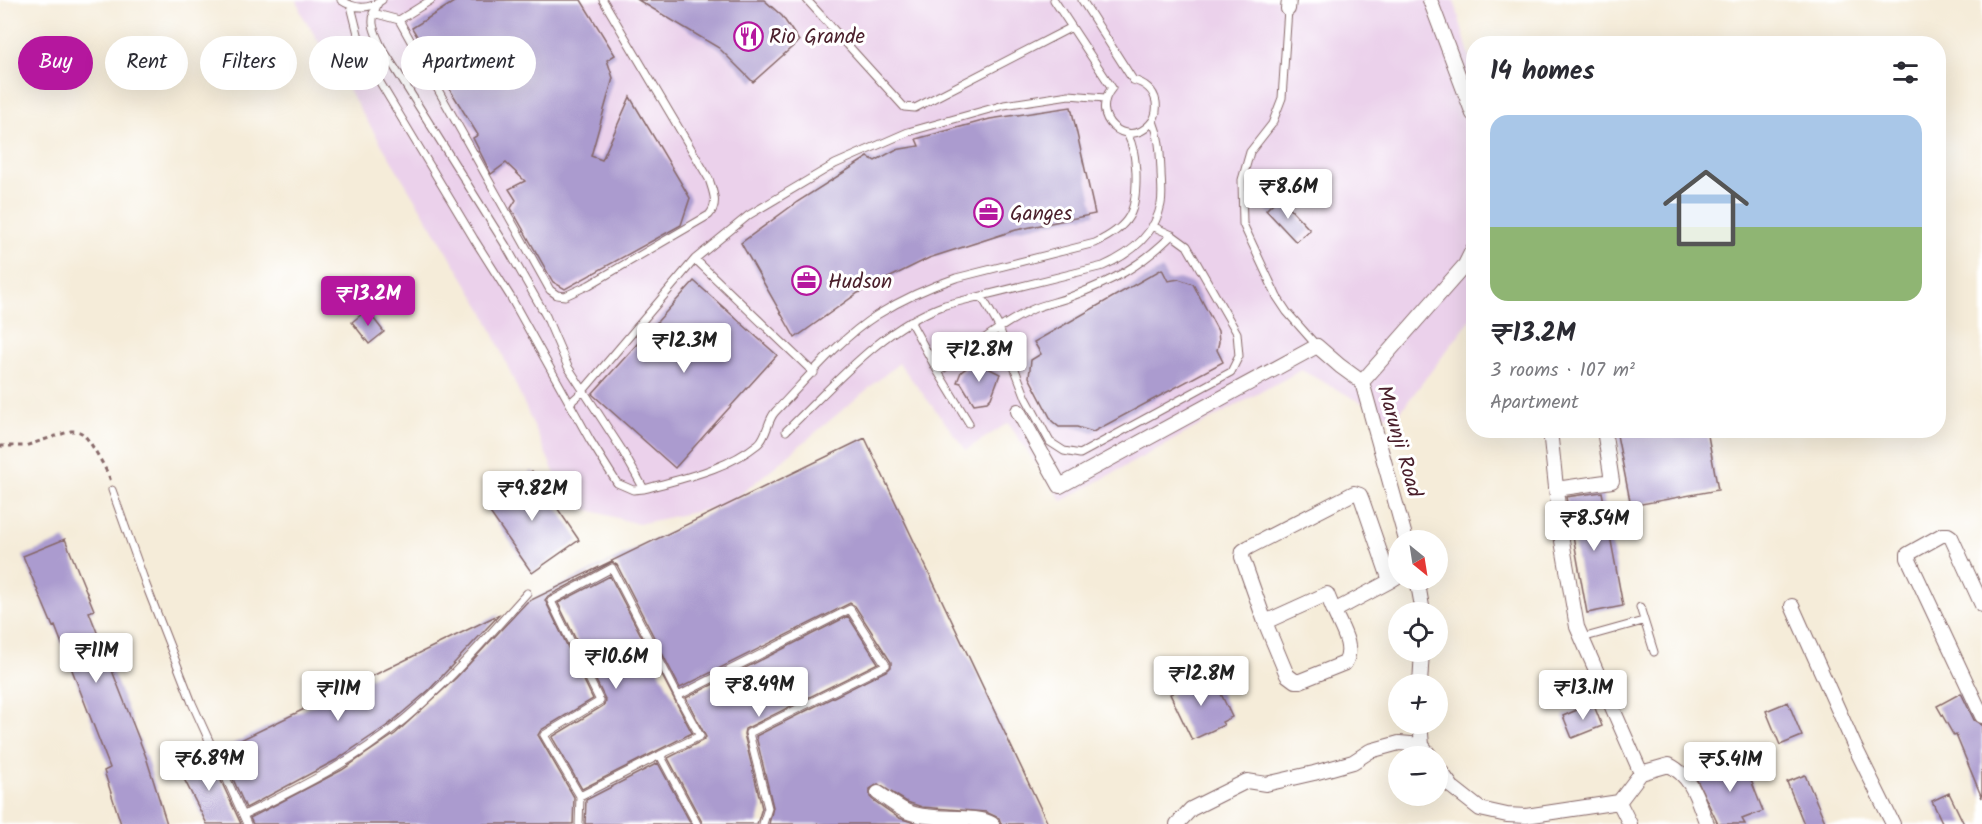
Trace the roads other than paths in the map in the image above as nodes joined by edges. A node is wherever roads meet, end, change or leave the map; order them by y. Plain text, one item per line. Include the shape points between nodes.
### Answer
1 (340, 0) edge
2 (431, 0) edge
3 (603, 0) edge
4 (807, 0) edge
5 (1054, 0) edge
6 (1082, 0) edge
7 (1430, 0) edge
8 (380, 2) edge
9 (1289, 5) edge
10 (351, 6) junction
11 (373, 13) junction
12 (399, 20) junction
13 (1072, 27) junction
14 (1466, 95) edge
15 (1105, 98) junction
16 (1153, 121) junction
17 (1127, 133) junction
18 (1152, 226) junction
19 (1172, 235) junction
20 (695, 259) junction
21 (1466, 263) edge
22 (982, 297) junction
23 (910, 321) junction
24 (999, 329) junction
25 (1317, 346) junction
26 (938, 372) junction
27 (814, 373) junction
28 (1362, 382) junction
29 (582, 392) junction
30 (570, 403) junction
31 (1018, 411) dead end
32 (969, 423) dead end
33 (786, 431) dead end
34 (1551, 438) edge
35 (1605, 438) edge
36 (645, 489) junction
37 (1556, 489) junction
38 (112, 490) road end
39 (1403, 530) edge
40 (1388, 563) edge
41 (1388, 581) edge
42 (527, 593) dead end
43 (1982, 605) edge
44 (1792, 606) dead end
45 (1640, 607) dead end
46 (1334, 611) junction
47 (1643, 621) junction
48 (1265, 622) junction
49 (1582, 638) junction
50 (1654, 652) dead end
51 (678, 696) junction
52 (1982, 716) edge
53 (1388, 746) edge
54 (1388, 746) edge
55 (1411, 746) edge
56 (660, 755) junction
57 (1641, 773) junction
58 (1448, 782) edge
59 (878, 793) dead end
60 (580, 796) junction
61 (1619, 802) junction
62 (244, 815) junction
63 (1527, 820) edge
64 (765, 823) edge
65 (247, 824) edge
66 (579, 824) edge
67 (697, 824) edge
68 (992, 824) edge
69 (1177, 824) edge
70 (1630, 824) edge
71 (1707, 824) edge
72 (1893, 824) edge

1 - 10 lane
2 - 12 lane
3 - 12 lane via 709,179 714,209 565,296 550,290
4 - 13 lane via 904,107 915,108
5 - 13 lane
6 - 16 lane via 1133,81 1144,84 1153,93
7 - 14 street
8 - 10 lane via 365,8
8 - 11 lane
9 - 25 lane, Marunji Road via 1282,98 1272,124 1250,152 1242,180 1243,224 1277,297
10 - 30 lane via 363,54
11 - 12 lane
11 - 29 lane via 372,24 381,46 506,246 546,316
13 - 15 lane via 1112,88
15 - 17 lane via 1108,121
15 - 20 lane via 1070,95 1004,105 908,132 835,164 749,215
16 - 17 lane via 1144,129
16 - 18 lane via 1160,143 1162,202
17 - 27 lane via 1135,152 1137,199 1127,219 1110,236 934,286 877,315
18 - 19 lane
18 - 22 lane via 1123,257 1103,266
19 - 24 lane via 1152,255 1119,276 1032,309
19 - 24 lane via 1187,246 1237,333 1239,356 1231,372 1080,454 1064,451 1050,442 1026,398
20 - 27 lane
20 - 29 lane
21 - 28 street
22 - 23 lane via 945,305
22 - 24 lane
23 - 26 lane
23 - 33 lane via 871,350
24 - 26 lane
25 - 28 street, Marunji Road
25 - 31 street via 1060,486
26 - 32 lane
27 - 36 lane via 772,416 761,442 740,457
28 - 39 street, Marunji Road
29 - 30 lane
29 - 36 lane
30 - 36 lane via 616,483 633,490
34 - 37 street
35 - 37 street via 1612,481
37 - 49 street via 1574,611
38 - 62 lane via 192,703
40 - 48 street via 1360,495 1354,493 1243,551
41 - 46 street
42 - 62 lane via 462,666 379,739 340,765
43 - 52 street via 1951,537 1942,535 1908,554
44 - 72 street
45 - 47 lane
46 - 48 street via 1327,594
46 - 48 street via 1349,647 1348,657 1345,663 1300,681 1287,675
47 - 49 lane
47 - 50 lane
49 - 57 street
51 - 56 lane via 700,736
51 - 60 lane via 612,568 551,601 600,701 544,735
51 - 64 lane via 850,609 886,665 749,733 768,808
53 - 55 street
54 - 69 street via 1353,762 1314,772 1266,783 1247,781 1191,808
56 - 60 lane
56 - 67 lane
57 - 61 street
57 - 71 street via 1669,765 1681,771
58 - 63 street via 1479,809
59 - 68 street via 910,813 986,820
60 - 66 lane
61 - 63 street
61 - 70 street
62 - 65 lane

